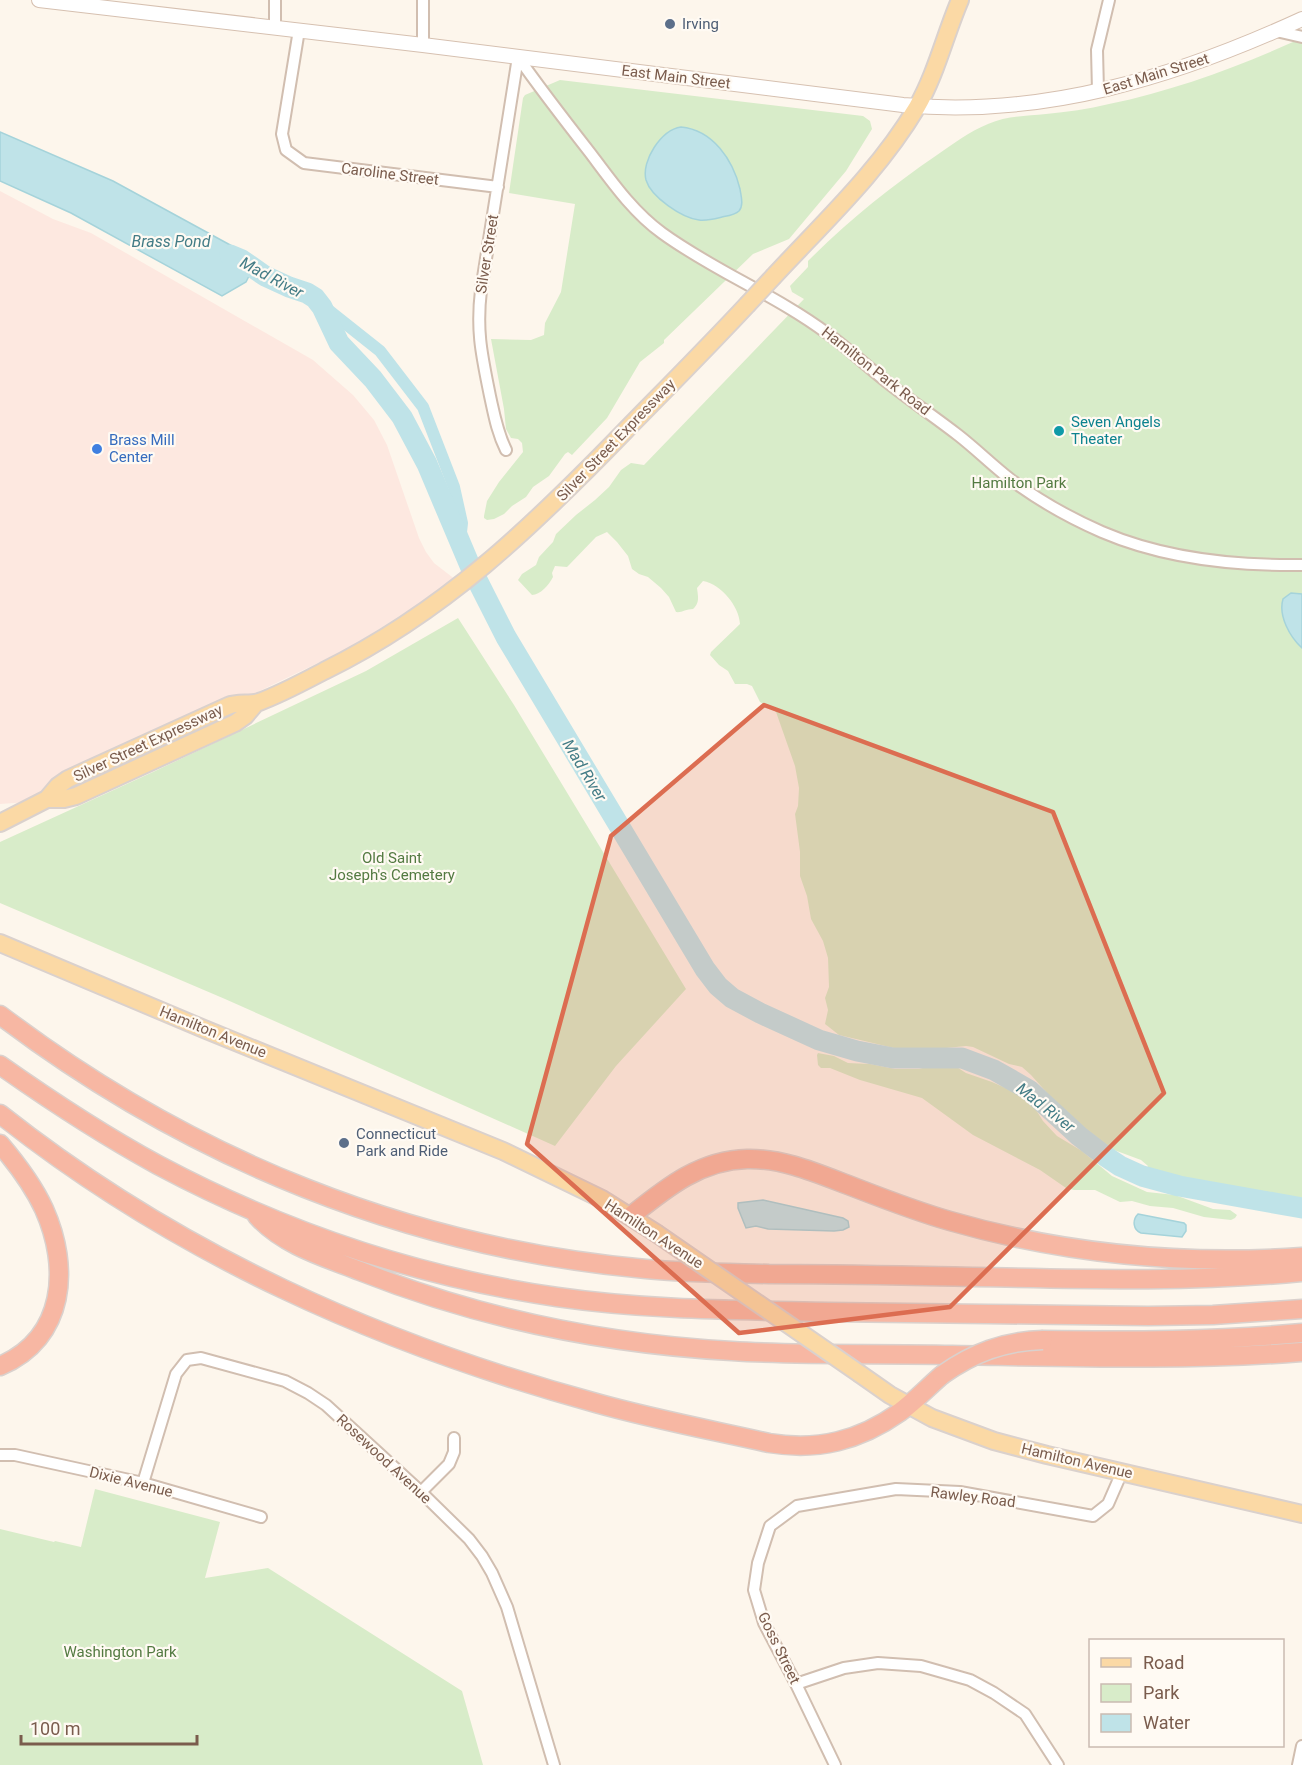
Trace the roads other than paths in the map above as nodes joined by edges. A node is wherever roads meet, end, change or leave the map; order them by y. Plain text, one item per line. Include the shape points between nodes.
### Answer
1 (39, 0) edge
2 (275, 0) edge
3 (423, 0) edge
4 (960, 0) edge
5 (1109, 0) edge
6 (1302, 19) edge
7 (275, 27) junction
8 (299, 30) junction
9 (1276, 31) junction
10 (1302, 37) edge
11 (423, 45) junction
12 (518, 57) junction
13 (1098, 91) junction
14 (917, 106) junction
15 (498, 187) junction
16 (506, 450) dead end
17 (1302, 565) edge
18 (0, 823) edge
19 (0, 944) edge
20 (0, 1015) edge
21 (0, 1065) edge
22 (0, 1114) edge
23 (0, 1144) edge
24 (249, 1208) junction
25 (631, 1216) junction
26 (1302, 1257) edge
27 (1302, 1272) edge
28 (1302, 1309) edge
29 (1302, 1334) edge
30 (1302, 1352) edge
31 (0, 1366) edge
32 (908, 1405) junction
33 (454, 1438) dead end
34 (0, 1455) edge
35 (1122, 1472) junction
36 (143, 1483) junction
37 (421, 1492) junction
38 (1302, 1514) edge
39 (261, 1518) dead end
40 (770, 1526) joint
41 (796, 1684) junction
42 (1302, 1746) edge
43 (554, 1765) edge
44 (835, 1765) edge
45 (1058, 1765) edge
46 (1298, 1765) edge

1 - 7 main road, East Main Street
2 - 7 street
3 - 11 street
4 - 14 main road, Silver Street Expressway
5 - 13 street via 1097,50
6 - 9 main road, East Main Street
7 - 8 main road, East Main Street
8 - 11 main road, East Main Street
8 - 15 street, Caroline Street via 282,134 286,150 304,163
9 - 10 street
9 - 13 main road, East Main Street via 1167,74
11 - 12 main road, East Main Street
12 - 14 main road, East Main Street
12 - 15 street, Silver Street
12 - 17 street, Hamilton Park Road via 616,187 653,226 821,328 1032,494 1095,529 1156,550 1237,564
13 - 14 main road, East Main Street via 1023,103 959,108
14 - 18 main road, Silver Street Expressway, bridge via 869,175 747,305 580,478 461,584 379,642 256,703 236,723 76,796 47,799
15 - 16 street, Silver Street via 478,330 498,430
19 - 25 main road, Hamilton Avenue via 495,1148
20 - 27 highway via 114,1093 256,1168 364,1211 508,1249 621,1267 701,1273 1157,1279
21 - 24 highway via 131,1150
22 - 32 highway via 106,1191 224,1261 346,1319 477,1367 620,1410 793,1446 851,1437 884,1422
23 - 31 highway via 28,1180 44,1210 56,1245 60,1273 55,1307 45,1329 23,1354
24 - 28 highway via 345,1246 412,1267 531,1293 624,1305 715,1310 1148,1316
24 - 30 highway via 283,1238 419,1293 496,1316 624,1341 771,1353 1165,1358
25 - 26 highway via 693,1172 724,1161 758,1159 798,1167 946,1220 1044,1243 1172,1258
25 - 32 main road, Hamilton Avenue, bridge
29 - 32 highway, bridge via 1169,1341 1022,1341 993,1347 965,1360
32 - 35 main road, Hamilton Avenue via 994,1441
33 - 37 street via 449,1464
34 - 36 street, Dixie Avenue
35 - 38 main road, Hamilton Avenue
35 - 40 street, Rawley Road via 1108,1504 1093,1516 960,1492 896,1489 797,1506
36 - 37 street, Rosewood Avenue via 176,1374 187,1360 201,1358 285,1381 308,1393
36 - 39 street, Dixie Avenue
37 - 43 street, Rosewood Avenue via 469,1539 500,1589
40 - 41 street, Goss Street via 754,1590 764,1623
41 - 44 street, Goss Street
41 - 45 street via 844,1668 878,1663 921,1666 970,1680 1025,1714
42 - 46 street

